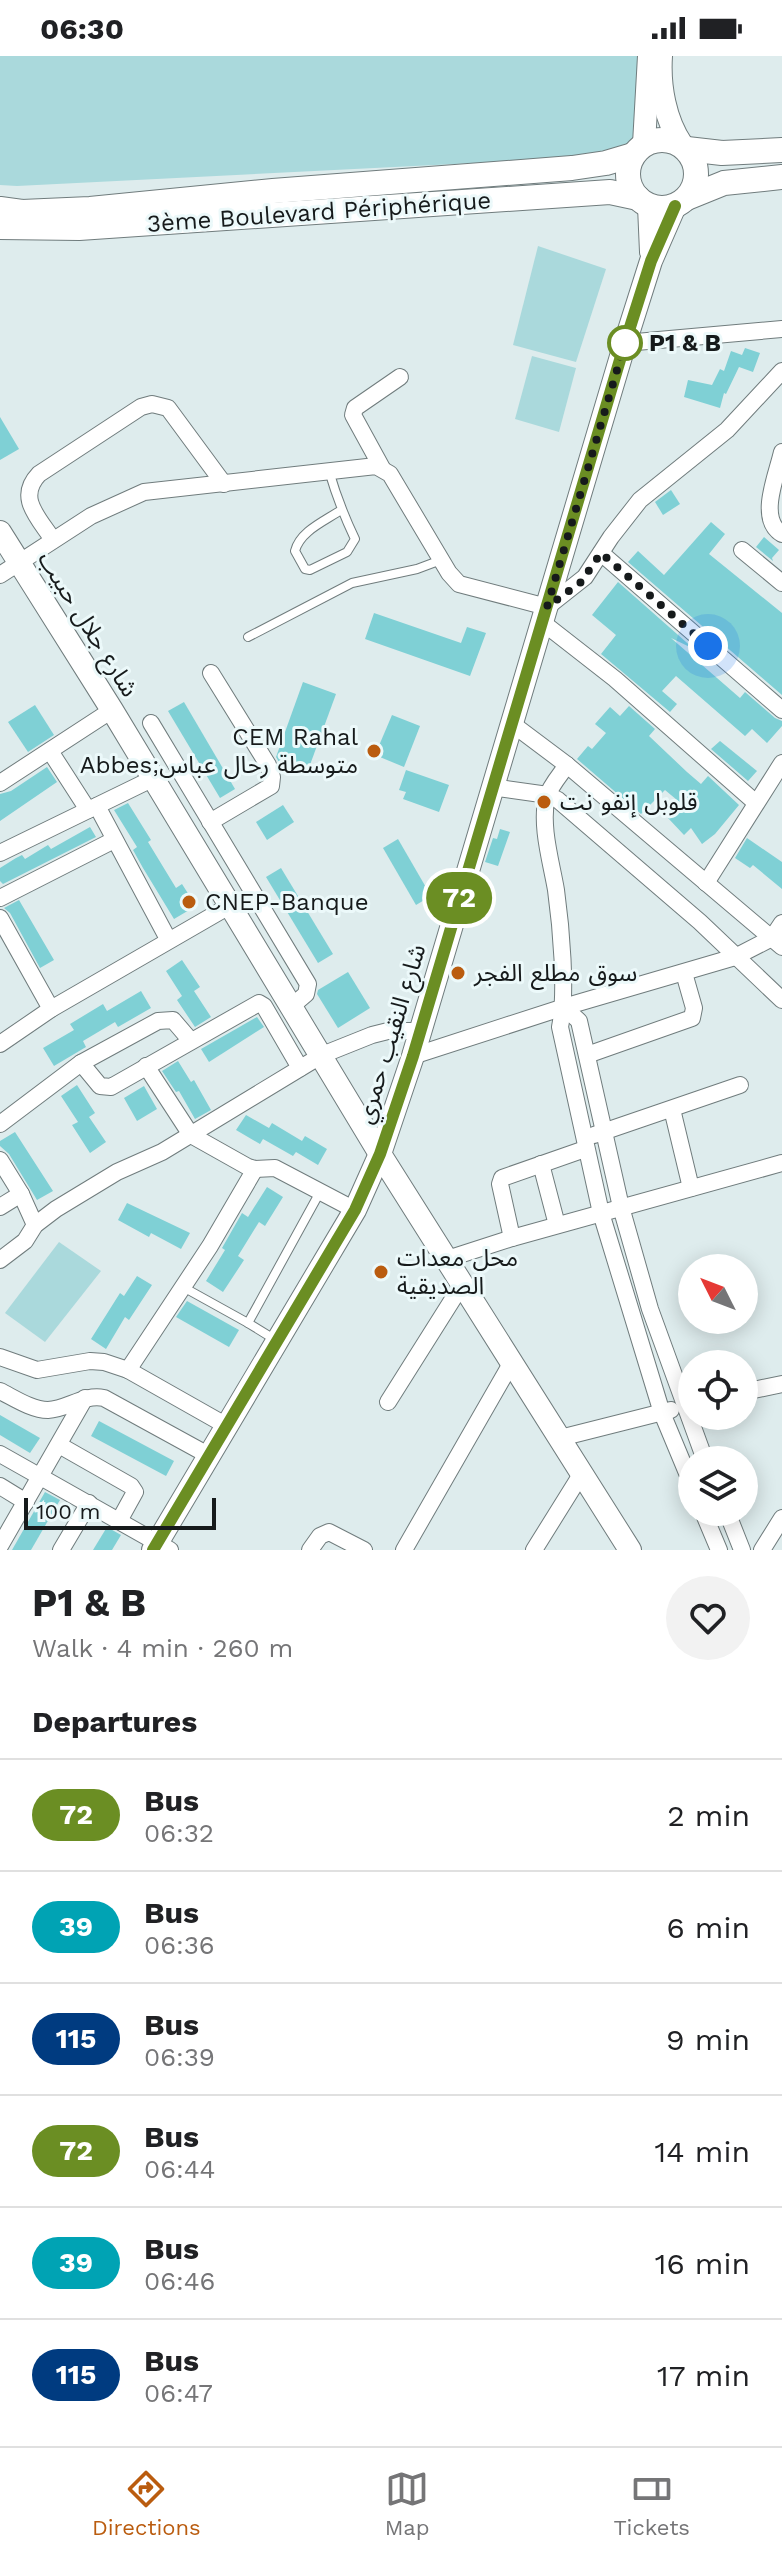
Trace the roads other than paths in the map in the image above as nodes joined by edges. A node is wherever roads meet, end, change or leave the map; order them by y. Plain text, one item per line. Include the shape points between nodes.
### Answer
1 (649, 56) edge
2 (661, 56) edge
3 (684, 147) junction
4 (639, 150) junction
5 (782, 150) edge
6 (782, 177) edge
7 (273, 191) junction
8 (0, 196) edge
9 (644, 202) junction
10 (681, 202) junction
11 (0, 209) edge
12 (207, 221) junction
13 (0, 227) edge
14 (0, 243) edge
15 (651, 261) junction
16 (782, 329) edge
17 (625, 343) junction
18 (400, 377) dead end
19 (780, 379) edge
20 (782, 452) edge
21 (382, 468) junction
22 (329, 471) junction
23 (224, 484) junction
24 (341, 510) junction
25 (0, 532) edge
26 (782, 534) edge
27 (53, 540) junction
28 (742, 550) dead end
29 (601, 553) junction
30 (441, 560) junction
31 (9, 569) edge
32 (782, 583) edge
33 (545, 615) junction
34 (248, 637) dead end
35 (211, 673) dead end
36 (112, 710) junction
37 (782, 710) edge
38 (151, 723) dead end
39 (511, 723) junction
40 (50, 751) junction
41 (782, 763) edge
42 (567, 765) junction
43 (154, 778) junction
44 (0, 783) edge
45 (491, 787) junction
46 (548, 795) junction
47 (756, 803) junction
48 (93, 808) junction
49 (210, 822) junction
50 (114, 840) junction
51 (0, 853) edge
52 (706, 883) junction
53 (0, 898) edge
54 (231, 905) junction
55 (0, 918) edge
56 (782, 923) edge
57 (168, 939) junction
58 (777, 942) edge
59 (735, 957) junction
60 (684, 973) junction
61 (782, 1000) edge
62 (292, 1006) junction
63 (564, 1007) junction
64 (51, 1009) junction
65 (420, 1031) junction
66 (191, 1041) junction
67 (0, 1044) edge
68 (322, 1055) junction
69 (587, 1055) junction
70 (413, 1056) junction
71 (81, 1063) junction
72 (146, 1066) junction
73 (300, 1068) junction
74 (740, 1085) dead end
75 (672, 1109) junction
76 (0, 1124) edge
77 (603, 1131) junction
78 (191, 1135) junction
79 (585, 1144) junction
80 (380, 1154) junction
81 (0, 1160) edge
82 (782, 1163) edge
83 (541, 1164) junction
84 (255, 1169) junction
85 (691, 1188) junction
86 (320, 1192) junction
87 (21, 1194) junction
88 (0, 1207) edge
89 (621, 1207) junction
90 (355, 1210) junction
91 (601, 1213) junction
92 (35, 1225) junction
93 (557, 1225) junction
94 (512, 1238) junction
95 (447, 1259) junction
96 (0, 1260) edge
97 (463, 1283) junction
98 (183, 1286) junction
99 (650, 1309) junction
100 (632, 1318) junction
101 (248, 1323) junction
102 (278, 1341) junction
103 (0, 1357) edge
104 (512, 1362) junction
105 (128, 1370) junction
106 (678, 1380) edge
107 (782, 1384) edge
108 (758, 1389) edge
109 (0, 1391) edge
110 (85, 1398) junction
111 (388, 1402) dead end
112 (678, 1408) edge
113 (662, 1413) junction
114 (227, 1426) junction
115 (560, 1438) junction
116 (59, 1445) junction
117 (678, 1451) edge
118 (0, 1454) edge
119 (208, 1455) junction
120 (582, 1473) junction
121 (40, 1476) junction
122 (0, 1486) edge
123 (26, 1502) junction
124 (89, 1503) junction
125 (782, 1518) edge
126 (119, 1521) junction
127 (709, 1526) edge
128 (733, 1526) edge
129 (0, 1546) edge
130 (160, 1547) edge
131 (61, 1550) edge
132 (310, 1550) edge
133 (364, 1550) edge
134 (404, 1550) edge
135 (534, 1550) edge
136 (630, 1550) edge
137 (719, 1550) edge
138 (742, 1550) edge
139 (762, 1550) edge

1 - 4 main road
2 - 3 main road via 666,112
3 - 4 main road via 660,139
3 - 5 main road via 722,153
3 - 10 main road via 697,173
4 - 7 main road, 3ème Boulevard Périphérique via 572,168
4 - 9 main road via 628,178
6 - 10 main road via 724,183
7 - 8 main road via 231,185
7 - 11 main road, 3ème Boulevard Périphérique via 90,209
9 - 10 main road via 658,208
9 - 12 main road, 3ème Boulevard Périphérique via 610,192
9 - 15 main road, شارع النقيب حمري
10 - 15 main road, شارع النقيب حمري
12 - 13 main road, 3ème Boulevard Périphérique
12 - 14 main road via 191,234 174,237
15 - 17 main road, شارع النقيب حمري
16 - 17 street
17 - 33 main road, شارع النقيب حمري
18 - 21 street via 355,408 353,415
19 - 29 street via 721,436 640,500
20 - 26 street via 768,512
21 - 22 street
21 - 30 street
22 - 23 street
22 - 24 lane
23 - 27 street via 144,492
23 - 27 street via 168,408 141,407 32,481 28,499
24 - 24 lane via 297,543 295,551 305,569 352,546 355,539
25 - 31 main road, شارع جلال حبيب
27 - 31 street
28 - 32 street
29 - 33 street via 581,582
29 - 37 street
30 - 33 street via 465,587
30 - 34 lane via 352,583
31 - 36 main road, شارع جلال حبيب
33 - 39 main road, شارع النقيب حمري
33 - 47 street
35 - 49 street via 272,777 271,786
36 - 40 street
36 - 43 main road, شارع جلال حبيب
38 - 49 street
39 - 42 street
39 - 45 main road, شارع النقيب حمري
40 - 44 street
40 - 48 street
41 - 47 street
42 - 46 street
42 - 52 street
43 - 48 street
43 - 54 main road, شارع جلال حبيب
45 - 46 street
45 - 65 main road, شارع النقيب حمري
46 - 59 street
46 - 63 street via 547,839 557,898
47 - 52 street
48 - 50 street
48 - 51 street
49 - 62 street via 308,984 306,994
50 - 53 street
50 - 57 street
52 - 58 street
54 - 57 street
54 - 62 main road, شارع جلال حبيب
55 - 64 street
56 - 58 street
57 - 64 street
58 - 59 street
59 - 60 street
59 - 61 street
60 - 63 street
60 - 69 street via 692,1018
62 - 68 main road, شارع جلال حبيب
63 - 69 street via 579,1021
63 - 70 street
63 - 79 street via 560,1027
64 - 67 street
65 - 68 street via 388,1031
65 - 70 main road, شارع النقيب حمري
66 - 71 street via 173,1020 163,1020
66 - 72 street
66 - 73 street via 259,1003
68 - 73 street
68 - 80 main road, شارع جلال حبيب
69 - 77 street
70 - 80 main road, شارع النقيب حمري
71 - 72 street via 103,1088
71 - 76 street
72 - 78 street
73 - 78 street
74 - 75 street
75 - 77 street
75 - 85 street
77 - 79 street
77 - 89 street
78 - 84 street
78 - 92 street via 117,1172
79 - 83 street
79 - 91 street
80 - 90 main road, شارع النقيب حمري
80 - 95 main road, شارع جلال حبيب
81 - 87 street
82 - 85 street
83 - 93 street
83 - 94 street via 500,1181
84 - 86 street via 275,1168
84 - 98 street
85 - 89 street
86 - 90 street
86 - 101 lane
87 - 88 street
87 - 92 street
89 - 91 street
89 - 99 street
90 - 102 main road, شارع النقيب حمري
91 - 93 street
91 - 100 street
92 - 96 street via 30,1236
93 - 94 street
94 - 95 street
95 - 97 main road, شارع جلال حبيب
97 - 104 main road, شارع جلال حبيب
97 - 111 street
98 - 101 lane
98 - 105 street
99 - 100 street
99 - 106 street
100 - 113 street
101 - 102 lane
102 - 114 main road, شارع النقيب حمري
103 - 105 street via 37,1370 90,1361
104 - 115 main road, شارع جلال حبيب
104 - 134 street
105 - 114 street
107 - 108 street
109 - 110 street via 47,1410
110 - 116 street
110 - 119 street via 104,1398
112 - 113 street
113 - 115 street
113 - 117 street
114 - 119 main road, شارع النقيب حمري
115 - 120 main road, شارع جلال حبيب
116 - 121 street
116 - 126 street via 131,1486 135,1492
118 - 121 street
119 - 130 main road, شارع النقيب حمري
120 - 135 street
120 - 136 main road, شارع جلال حبيب
121 - 123 street
121 - 124 street
122 - 123 street
123 - 129 street
124 - 126 street
124 - 131 street
125 - 139 street
126 - 130 street
127 - 137 street
128 - 138 street
132 - 133 street via 329,1532

